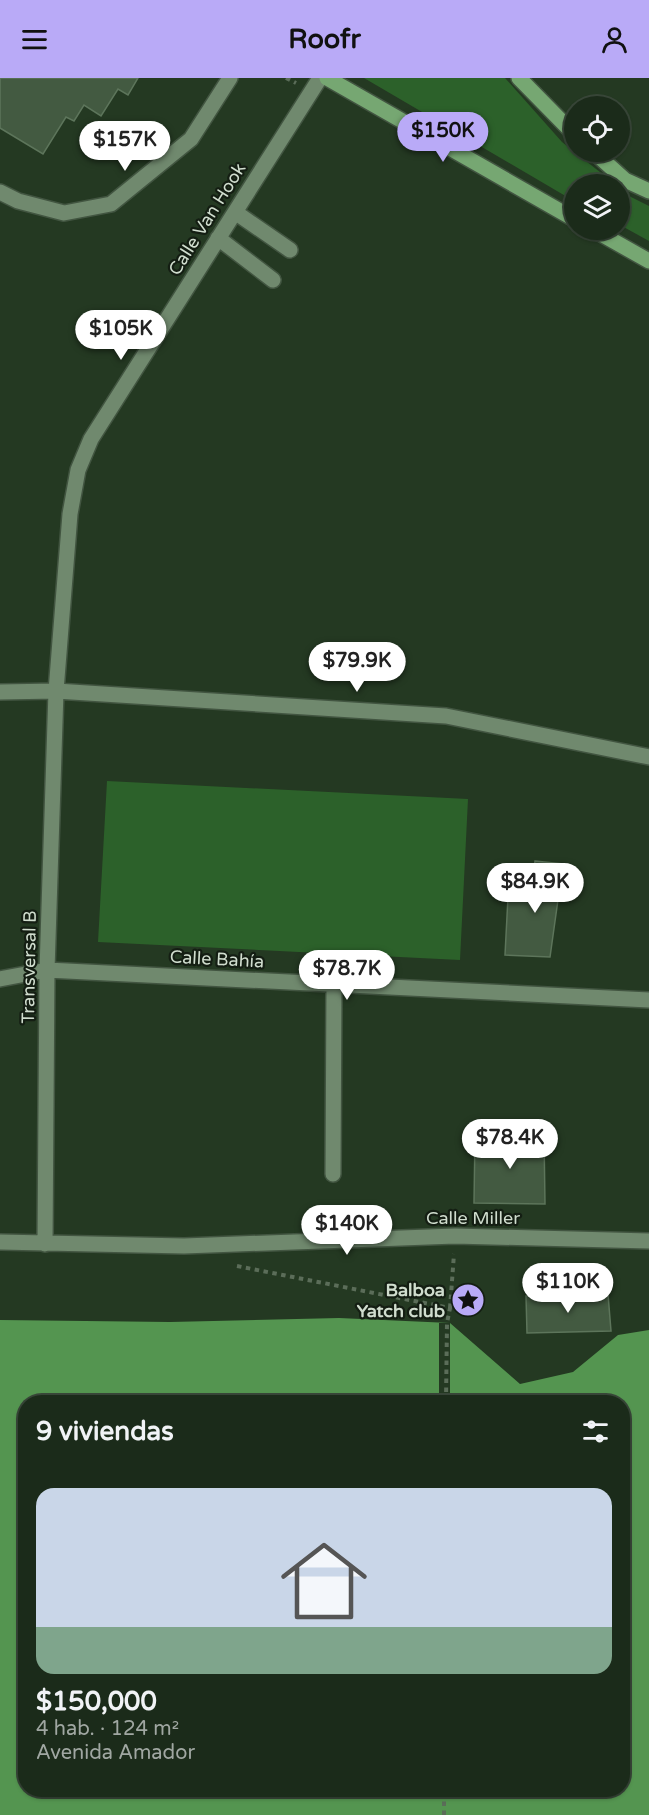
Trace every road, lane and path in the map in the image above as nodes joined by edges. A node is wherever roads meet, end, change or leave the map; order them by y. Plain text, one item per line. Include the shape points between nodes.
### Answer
1 (230, 78) edge
2 (320, 78) edge
3 (327, 78) edge
4 (519, 78) edge
5 (564, 124) edge
6 (605, 162) edge
7 (649, 191) edge
8 (0, 192) edge
9 (235, 212) junction
10 (564, 213) edge
11 (218, 238) junction
12 (612, 240) edge
13 (290, 250) dead end
14 (649, 261) edge
15 (273, 280) dead end
16 (56, 691) junction
17 (0, 692) edge
18 (649, 757) edge
19 (47, 970) junction
20 (0, 979) edge
21 (334, 984) junction
22 (649, 1000) edge
23 (333, 1174) dead end
24 (455, 1236) junction
25 (649, 1241) edge
26 (0, 1242) edge
27 (45, 1244) junction
28 (231, 1264) dead end
29 (450, 1308) junction
30 (446, 1395) edge
31 (444, 1797) edge
32 (444, 1815) edge

1 - 8 street via 191,139 111,204 64,213
2 - 9 street, Calle Van Hook
3 - 10 main road
4 - 5 main road
6 - 7 main road via 625,180
9 - 11 street, Calle Van Hook
9 - 13 street
11 - 15 street
11 - 16 street, Calle Van Hook via 91,439 78,470 70,514
12 - 14 main road
16 - 17 street
16 - 18 street via 446,716
16 - 19 street, Transversal B
19 - 20 street, Calle Bahía
19 - 21 street, Calle Bahía
19 - 27 street, Transversal B
21 - 22 street, Calle Bahía
21 - 23 street
24 - 25 street, Calle Miller
24 - 27 street, Calle Miller via 184,1246
24 - 29 path
26 - 27 street, Calle Miller
28 - 29 path
29 - 30 path
31 - 32 path

